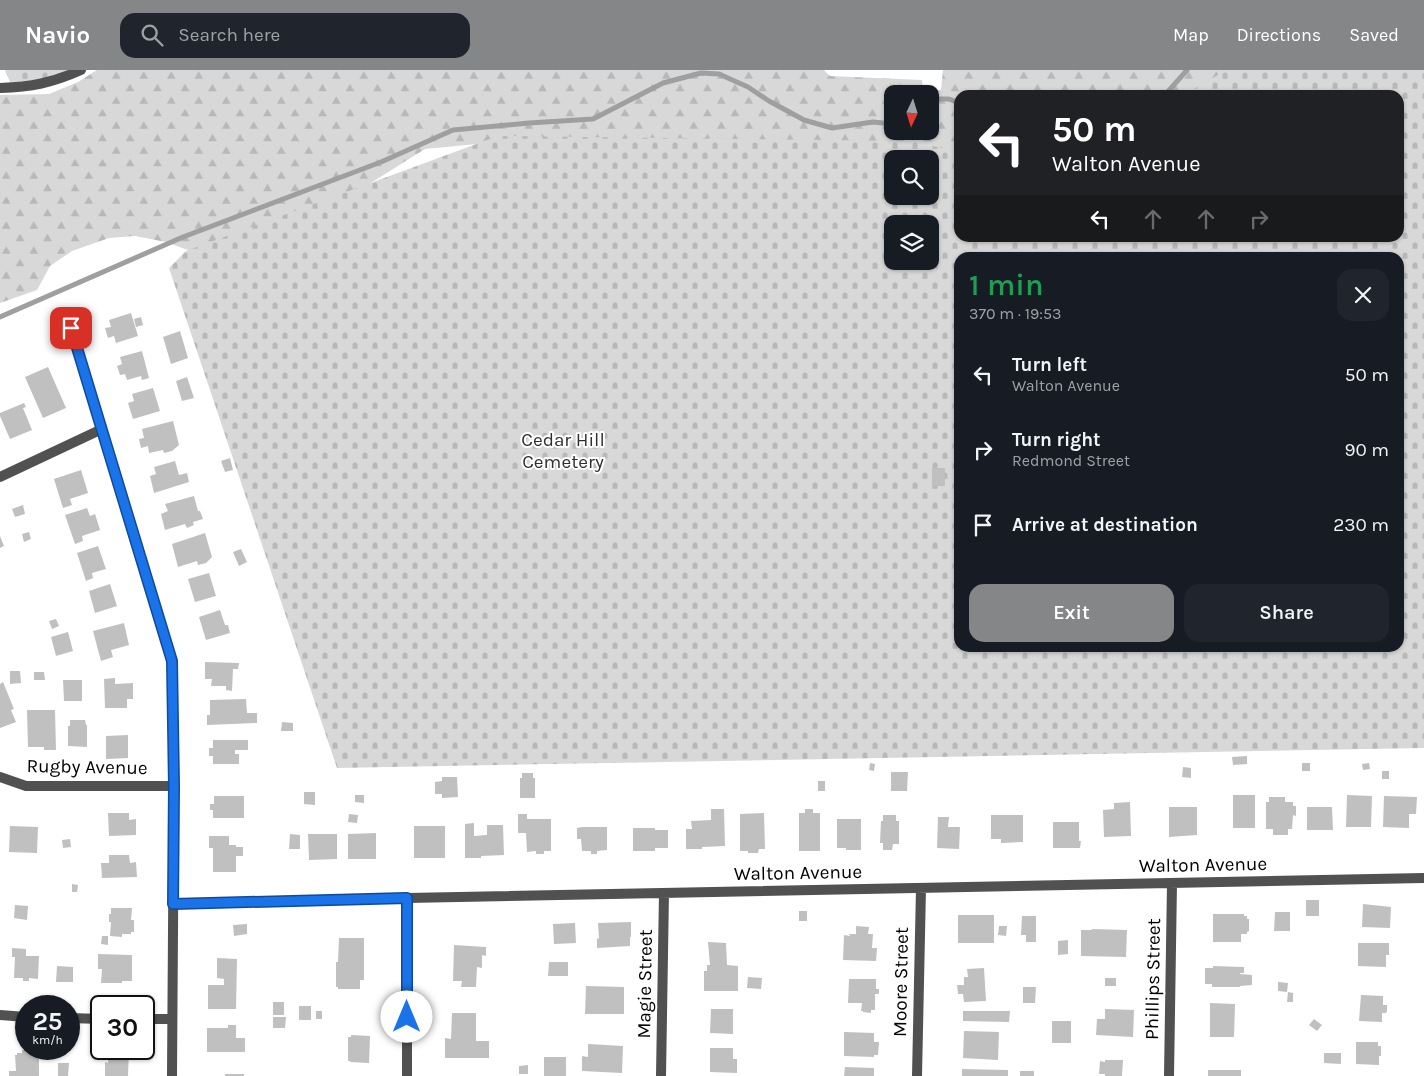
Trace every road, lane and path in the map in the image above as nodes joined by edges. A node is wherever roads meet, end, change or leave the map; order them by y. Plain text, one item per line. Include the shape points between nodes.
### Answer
1 (81, 70) edge
2 (0, 88) edge
3 (71, 328) dead end
4 (102, 429) junction
5 (0, 477) edge
6 (0, 777) edge
7 (174, 786) junction
8 (1424, 878) edge
9 (1172, 883) junction
10 (921, 888) junction
11 (664, 893) junction
12 (407, 898) junction
13 (173, 904) junction
14 (0, 1015) edge
15 (15, 1016) edge
16 (155, 1019) edge
17 (172, 1019) junction
18 (172, 1076) edge
19 (407, 1076) edge
20 (661, 1076) edge
21 (917, 1076) edge
22 (1169, 1076) edge

1 - 2 street via 58,80 24,88
3 - 4 street
4 - 5 street
4 - 7 street via 172,661
6 - 7 street, Rugby Avenue via 26,786
7 - 13 street
8 - 9 street, Walton Avenue
9 - 10 street, Walton Avenue
9 - 22 street, Phillips Street
10 - 11 street, Walton Avenue
10 - 21 street, Moore Street
11 - 12 street, Walton Avenue
11 - 20 street, Magie Street
12 - 13 street, Walton Avenue
12 - 19 street
13 - 17 street
14 - 15 street
16 - 17 street
17 - 18 street

